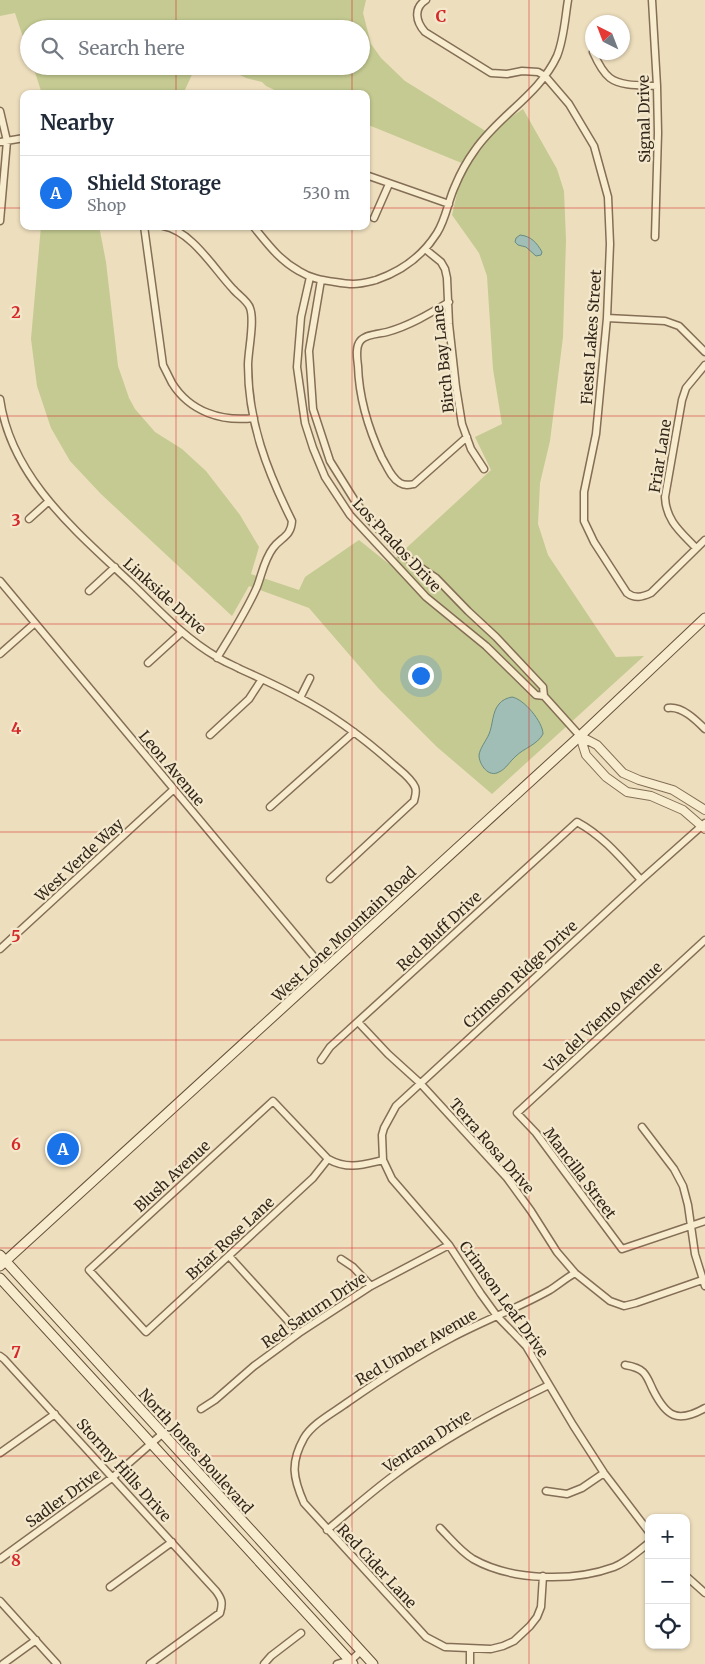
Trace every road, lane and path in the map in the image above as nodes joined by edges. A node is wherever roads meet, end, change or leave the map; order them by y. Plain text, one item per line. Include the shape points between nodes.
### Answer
1 (426, 0) edge
2 (568, 0) edge
3 (652, 0) edge
4 (596, 60) edge
5 (545, 76) junction
6 (657, 86) junction
7 (0, 111) edge
8 (20, 139) edge
9 (3, 142) edge
10 (370, 176) edge
11 (389, 184) junction
12 (449, 204) junction
13 (374, 218) dead end
14 (0, 221) edge
15 (145, 230) edge
16 (174, 230) edge
17 (256, 230) edge
18 (655, 237) dead end
19 (425, 249) junction
20 (310, 277) junction
21 (322, 280) junction
22 (449, 302) junction
23 (607, 318) junction
24 (705, 352) edge
25 (705, 365) edge
26 (0, 398) edge
27 (1, 417) edge
28 (254, 418) junction
29 (467, 437) junction
30 (484, 470) dead end
31 (49, 501) junction
32 (29, 519) dead end
33 (705, 540) edge
34 (696, 548) junction
35 (115, 567) junction
36 (0, 581) edge
37 (89, 591) dead end
38 (705, 618) edge
39 (35, 623) junction
40 (182, 632) junction
41 (0, 654) edge
42 (217, 658) junction
43 (148, 663) dead end
44 (310, 678) dead end
45 (262, 679) junction
46 (544, 696) junction
47 (300, 698) junction
48 (668, 708) dead end
49 (705, 729) edge
50 (354, 732) junction
51 (210, 735) dead end
52 (580, 736) junction
53 (174, 789) junction
54 (270, 807) dead end
55 (705, 810) edge
56 (704, 826) edge
57 (330, 879) dead end
58 (641, 880) junction
59 (705, 940) edge
60 (0, 949) edge
61 (325, 970) junction
62 (358, 1022) junction
63 (321, 1060) dead end
64 (420, 1083) junction
65 (517, 1113) joint
66 (642, 1127) dead end
67 (328, 1159) junction
68 (383, 1160) junction
69 (705, 1222) edge
70 (691, 1226) junction
71 (449, 1245) junction
72 (229, 1256) junction
73 (341, 1259) dead end
74 (2, 1261) edge
75 (575, 1273) junction
76 (0, 1278) edge
77 (704, 1281) edge
78 (371, 1286) junction
79 (497, 1316) junction
80 (146, 1332) joint
81 (299, 1333) junction
82 (0, 1356) edge
83 (625, 1365) dead end
84 (549, 1386) junction
85 (705, 1408) edge
86 (201, 1409) dead end
87 (55, 1414) junction
88 (162, 1434) junction
89 (151, 1444) junction
90 (0, 1453) edge
91 (294, 1468) joint
92 (604, 1473) junction
93 (113, 1477) junction
94 (546, 1491) dead end
95 (645, 1527) edge
96 (440, 1528) dead end
97 (327, 1530) junction
98 (172, 1542) junction
99 (645, 1546) edge
100 (0, 1559) edge
101 (543, 1576) junction
102 (690, 1580) edge
103 (110, 1587) dead end
104 (705, 1593) edge
105 (0, 1602) edge
106 (301, 1633) dead end
107 (36, 1640) junction
108 (470, 1649) junction
109 (361, 1650) junction
110 (350, 1663) edge
111 (3, 1664) edge
112 (57, 1664) edge
113 (150, 1664) edge
114 (264, 1664) edge
115 (337, 1664) edge
116 (373, 1664) edge
117 (470, 1664) edge

1 - 5 street via 417,14 418,24 425,32 491,73 507,74 522,70
2 - 5 street via 557,55
3 - 6 street, Signal Drive
4 - 6 street via 611,79 630,85
5 - 12 street via 527,98 483,139 469,159
5 - 23 street, Fiesta Lakes Street via 568,104 594,146 608,197
6 - 18 street, Signal Drive
7 - 9 street
8 - 9 street
9 - 14 street
10 - 11 street
11 - 12 street
11 - 13 street
12 - 19 street via 438,232
15 - 28 street via 164,365 172,384 185,399 204,412 226,419
16 - 28 street via 207,257 250,307 248,366
17 - 20 street via 280,258
19 - 21 street via 393,274 364,283
19 - 22 street, Birch Bay Lane via 445,269
20 - 21 street
20 - 46 street, Los Prados Drive via 301,318 297,367 305,423 325,477 350,516 426,597 486,646 536,695
21 - 46 street, Los Prados Drive via 309,351 313,409 330,461 368,518 402,555 436,578 496,637 543,687
22 - 29 street, Birch Bay Lane via 456,387
22 - 29 street via 421,319 361,340 357,362 359,388 372,436 388,469 401,484 414,484
23 - 24 street via 665,321 679,326
23 - 34 street, Fiesta Lakes Street via 596,434 584,492 584,521 627,593 636,598 651,593
25 - 34 street, Friar Lane via 686,388 682,400 664,497 670,519
26 - 27 street, Linkside Drive
27 - 31 street, Linkside Drive via 20,460
28 - 42 street via 273,483 292,521 292,528 264,563 258,585
29 - 30 street, Birch Bay Lane via 470,449
31 - 32 street
31 - 35 street, Linkside Drive
33 - 34 street
35 - 37 street
35 - 40 street, Linkside Drive
36 - 39 street, Leon Avenue
38 - 52 main road, West Lone Mountain Road
39 - 41 street
39 - 53 street, Leon Avenue
40 - 42 street, Linkside Drive
40 - 43 street
42 - 45 street, Linkside Drive
44 - 47 street
45 - 47 street, Linkside Drive
45 - 51 street via 249,699
46 - 52 street, Los Prados Drive
47 - 50 street, Linkside Drive
48 - 49 street via 674,707
50 - 54 street
50 - 57 street, Linkside Drive via 408,777 416,794 414,802
52 - 55 street via 597,745 623,773 673,790
52 - 56 street via 586,755 606,777 627,792 651,796 683,810
52 - 61 main road, West Lone Mountain Road
53 - 60 street, West Verde Way
53 - 61 street, Leon Avenue
56 - 58 street, Crimson Ridge Drive
58 - 62 street, Red Bluff Drive via 604,840 577,822
58 - 64 street, Crimson Ridge Drive
59 - 65 street, Via del Viento Avenue
61 - 74 main road, West Lone Mountain Road
62 - 63 street, Red Bluff Drive
62 - 64 street, Terra Rosa Drive
64 - 68 street, Crimson Ridge Drive via 396,1106 384,1128
64 - 75 street, Terra Rosa Drive via 507,1178
65 - 70 street, Mancilla Street via 536,1133 622,1249
66 - 70 street via 683,1186
67 - 68 street via 353,1167
67 - 72 street, Briar Rose Lane via 313,1178
67 - 80 street, Blush Avenue via 273,1100 89,1270
68 - 71 street, Crimson Leaf Drive via 392,1179
69 - 70 street
70 - 77 street via 695,1254
71 - 78 street, Red Saturn Drive
71 - 79 street, Crimson Leaf Drive
72 - 80 street, Briar Rose Lane
72 - 81 street
73 - 78 street
74 - 88 main road, North Jones Boulevard
75 - 77 street, Terra Rosa Drive via 610,1301 624,1306
75 - 79 street, Red Umber Avenue via 550,1290
76 - 89 main road, North Jones Boulevard
78 - 81 street, Red Saturn Drive
79 - 84 street, Crimson Leaf Drive via 526,1346
79 - 91 street, Red Umber Avenue via 406,1364 317,1424 305,1437
81 - 86 street, Red Saturn Drive
82 - 87 street, Stormy Hills Drive
83 - 85 street via 640,1369 645,1374 660,1403 675,1416 685,1417
84 - 92 street, Crimson Leaf Drive
84 - 97 street, Ventana Drive via 453,1436 393,1476
87 - 90 street
87 - 93 street, Stormy Hills Drive
88 - 89 street, Sadler Drive
88 - 109 main road, North Jones Boulevard
89 - 93 street, Sadler Drive
89 - 110 main road, North Jones Boulevard
91 - 97 street, Red Cider Lane via 304,1503
92 - 94 street via 567,1494
92 - 95 street, Crimson Leaf Drive
93 - 98 street, Stormy Hills Drive
93 - 100 street, Sadler Drive
96 - 101 street via 463,1551 482,1563 511,1573
97 - 108 street, Red Cider Lane via 426,1637 445,1647
98 - 103 street
98 - 113 street, Stormy Hills Drive via 216,1591 222,1599 222,1606 220,1613
99 - 101 street via 615,1566 577,1576
101 - 108 street, Red Cider Lane via 541,1607 530,1626 514,1641 503,1646
102 - 104 street
105 - 107 street
106 - 114 street
107 - 111 street
107 - 112 street
108 - 117 street
109 - 110 street
109 - 116 main road, North Jones Boulevard
110 - 115 street

